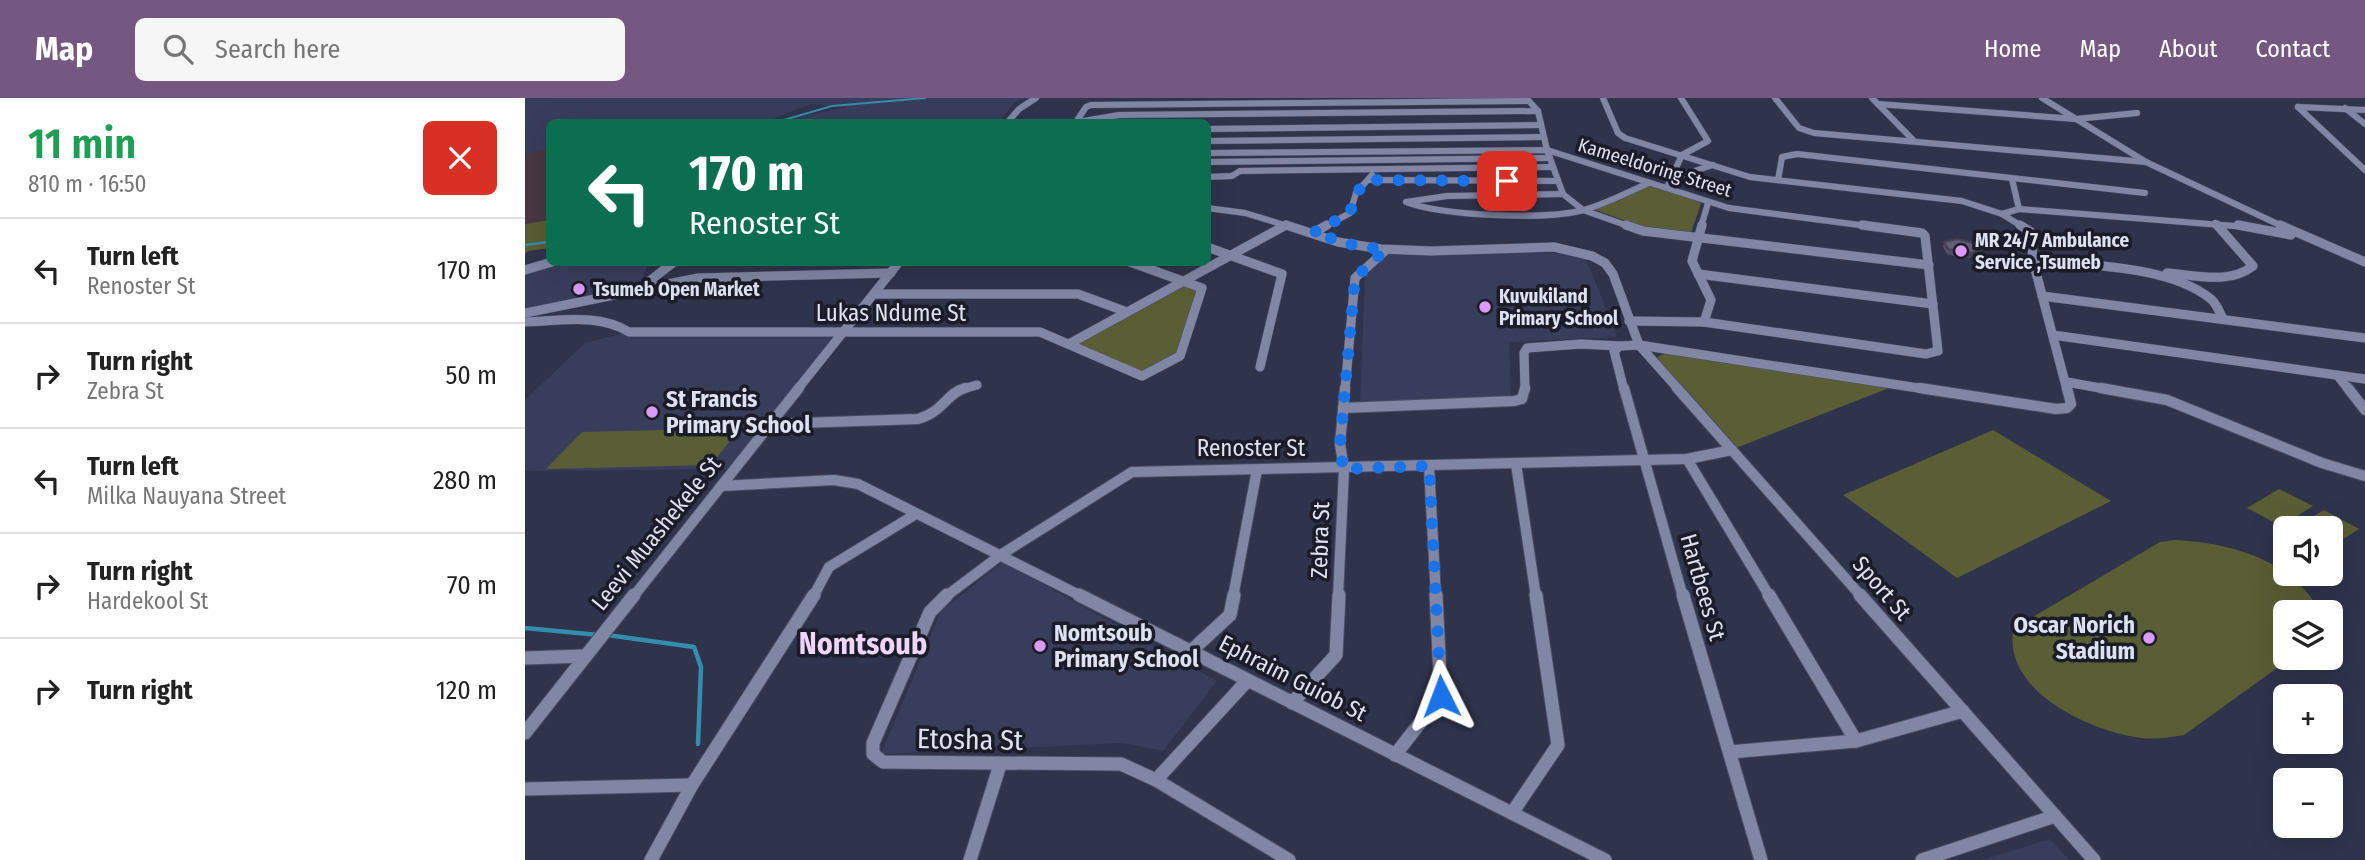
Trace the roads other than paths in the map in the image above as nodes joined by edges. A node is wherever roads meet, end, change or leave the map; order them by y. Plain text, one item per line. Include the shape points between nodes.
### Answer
1 (1036, 98) edge
2 (1603, 98) edge
3 (1681, 98) edge
4 (1775, 98) edge
5 (1872, 98) edge
6 (2042, 98) edge
7 (1104, 101) edge
8 (1878, 104) junction
9 (2346, 108) junction
10 (2365, 110) edge
11 (2137, 113) dead end
12 (1539, 118) junction
13 (1010, 119) edge
14 (1079, 119) edge
15 (1108, 119) edge
16 (2076, 119) junction
17 (1211, 121) edge
18 (2365, 124) edge
19 (1414, 126) junction
20 (1211, 129) edge
21 (1543, 137) junction
22 (1414, 138) junction
23 (1211, 141) edge
24 (1914, 141) junction
25 (1405, 150) junction
26 (1211, 153) edge
27 (1548, 154) junction
28 (1682, 155) junction
29 (1385, 160) junction
30 (1211, 162) edge
31 (2146, 162) junction
32 (1713, 165) junction
33 (1553, 167) junction
34 (1375, 169) junction
35 (2365, 170) edge
36 (1211, 177) edge
37 (2013, 179) junction
38 (1369, 180) junction
39 (1778, 180) junction
40 (1557, 181) junction
41 (1649, 183) junction
42 (1668, 183) junction
43 (2145, 193) dead end
44 (1563, 194) junction
45 (1708, 203) junction
46 (1211, 208) edge
47 (1583, 209) junction
48 (2019, 209) junction
49 (2033, 210) junction
50 (2002, 214) junction
51 (2215, 223) junction
52 (1286, 225) junction
53 (2031, 232) junction
54 (1313, 233) junction
55 (1699, 237) junction
56 (2312, 239) junction
57 (1211, 248) edge
58 (1385, 250) junction
59 (1231, 255) junction
60 (2033, 261) junction
61 (2365, 262) edge
62 (546, 264) edge
63 (1929, 265) junction
64 (669, 266) edge
65 (896, 266) edge
66 (1142, 266) edge
67 (1211, 266) edge
68 (1211, 266) edge
69 (525, 270) edge
70 (2141, 271) junction
71 (891, 273) junction
72 (1698, 274) junction
73 (1185, 280) junction
74 (640, 287) junction
75 (874, 294) junction
76 (2042, 296) junction
77 (1933, 304) junction
78 (1127, 312) junction
79 (525, 313) edge
80 (2223, 319) junction
81 (1629, 321) junction
82 (525, 322) edge
83 (1704, 322) junction
84 (843, 333) junction
85 (2053, 335) junction
86 (2365, 338) edge
87 (1069, 344) junction
88 (1639, 345) junction
89 (1620, 346) junction
90 (1260, 367) dead end
91 (2338, 376) junction
92 (2365, 379) edge
93 (2067, 382) junction
94 (977, 385) dead end
95 (1343, 408) junction
96 (2365, 410) edge
97 (770, 424) junction
98 (1733, 450) junction
99 (1643, 460) junction
100 (1687, 460) junction
101 (1516, 464) junction
102 (1429, 466) junction
103 (1343, 469) junction
104 (1257, 470) junction
105 (2365, 476) edge
106 (721, 486) junction
107 (916, 514) junction
108 (1002, 554) junction
109 (588, 651) junction
110 (1190, 652) junction
111 (525, 658) edge
112 (1247, 681) junction
113 (1292, 703) junction
114 (1963, 711) junction
115 (525, 733) edge
116 (1856, 741) junction
117 (1730, 752) junction
118 (1395, 755) junction
119 (1000, 765) junction
120 (1156, 780) junction
121 (692, 785) junction
122 (525, 789) edge
123 (1512, 813) junction
124 (2055, 816) junction
125 (651, 860) edge
126 (970, 860) edge
127 (1289, 860) edge
128 (1605, 860) edge
129 (1761, 860) edge
130 (1921, 860) edge
131 (2094, 860) edge

1 - 13 street
2 - 28 street via 1620,136
3 - 28 street via 1708,141
4 - 24 street via 1805,131
5 - 8 street
6 - 16 street
7 - 12 street via 1524,100 1532,102
7 - 14 street via 1086,107
8 - 16 street
8 - 24 street
9 - 10 street
9 - 18 street
9 - 35 street via 2298,108
11 - 16 street
12 - 15 street via 1119,115
12 - 17 street
12 - 19 street
12 - 21 street, Kameeldoring Street
16 - 31 street
19 - 20 street
19 - 22 street
21 - 22 street
21 - 27 street, Kameeldoring Street
22 - 23 street
22 - 25 street
24 - 31 street
25 - 26 street
25 - 27 street
25 - 29 street
27 - 29 street
27 - 33 street
27 - 41 street, Kameeldoring Street
28 - 32 street
28 - 42 street
29 - 30 street
29 - 34 street
31 - 56 street
32 - 39 street
32 - 42 street
33 - 34 street
33 - 40 street
34 - 36 street via 1240,171
34 - 38 street
37 - 39 street via 1797,155 1782,157
37 - 43 street
37 - 48 street
38 - 40 street
38 - 54 street via 1356,193 1350,213
39 - 50 street via 1956,200
40 - 44 street
41 - 42 street, Kameeldoring Street
41 - 47 street
42 - 45 street, Kameeldoring Street
44 - 47 street
44 - 47 street via 1447,196 1406,202 1490,215
45 - 55 street
45 - 63 street, Kameeldoring Street via 1916,230 1925,236
46 - 52 street, Sport St
47 - 55 street via 1643,231
48 - 49 street
48 - 50 street
49 - 51 street
49 - 53 street
50 - 53 street
51 - 56 street
51 - 70 street via 2253,266 2247,273 2231,277
52 - 54 street, Sport St
52 - 59 street
53 - 60 street
54 - 58 street, Sport St
55 - 63 street
55 - 72 street via 1692,261
56 - 61 street
57 - 59 street
58 - 81 street, Sport St via 1554,247 1579,251 1609,268
58 - 95 street, Zebra St via 1356,275
59 - 68 street
59 - 90 street via 1282,274
60 - 70 street
60 - 76 street
62 - 69 street
63 - 77 street, Kameeldoring Street
64 - 74 street
65 - 71 street, Leevi Muashekele St
66 - 73 street
67 - 73 street
70 - 80 street via 2203,294 2219,306
71 - 74 street via 698,278
71 - 75 street, Leevi Muashekele St
72 - 77 street
72 - 83 street via 1711,300
73 - 78 street
73 - 87 street, Lukas Ndume St via 1202,288 1180,356 1145,375
74 - 79 street
75 - 78 street via 1077,294
75 - 84 street, Leevi Muashekele St
76 - 80 street
76 - 85 street
77 - 83 street, Kameeldoring Street via 1938,351 1934,353
78 - 87 street
80 - 86 street
81 - 83 street, Kameeldoring Street
81 - 88 street, Sport St
82 - 84 street, Lukas Ndume St via 608,321 629,332
84 - 87 street, Lukas Ndume St via 1036,332
84 - 97 street, Leevi Muashekele St
85 - 91 street
85 - 93 street
88 - 89 street
88 - 93 street via 2056,409 2071,404
88 - 98 street, Sport St
89 - 95 street via 1527,348 1525,393 1514,401
89 - 99 street, Hartbees St via 1614,351
91 - 92 street
91 - 96 street
93 - 105 street via 2167,400
94 - 97 street via 958,390 933,415 918,419
95 - 103 street, Zebra St
97 - 106 street, Leevi Muashekele St
98 - 100 street, Renoster St
98 - 114 street, Sport St
99 - 100 street, Renoster St
99 - 101 street, Renoster St
99 - 117 street, Hartbees St
100 - 116 street
101 - 102 street, Renoster St
101 - 123 street via 1558,745
102 - 103 street, Renoster St
102 - 118 street via 1441,696
103 - 104 street, Renoster St
103 - 113 street, Zebra St via 1336,655
104 - 108 street, Renoster St via 1132,472
104 - 110 street via 1230,615
106 - 107 street, Ephraim Guiob St via 848,481
106 - 109 street, Leevi Muashekele St
107 - 108 street, Ephraim Guiob St
107 - 121 street via 829,567
108 - 110 street, Ephraim Guiob St
108 - 119 street, Etosha St via 930,612 873,743 873,754 883,762
109 - 111 street
109 - 115 street, Leevi Muashekele St
110 - 112 street, Ephraim Guiob St
112 - 113 street, Ephraim Guiob St
112 - 120 street
113 - 118 street, Ephraim Guiob St
114 - 116 street
114 - 124 street, Sport St
116 - 117 street
117 - 129 street, Hartbees St
118 - 123 street, Ephraim Guiob St
119 - 120 street, Etosha St via 1121,764
119 - 126 street
120 - 127 street, Etosha St
121 - 122 street
121 - 125 street
123 - 128 street, Ephraim Guiob St
124 - 130 street
124 - 131 street, Sport St

